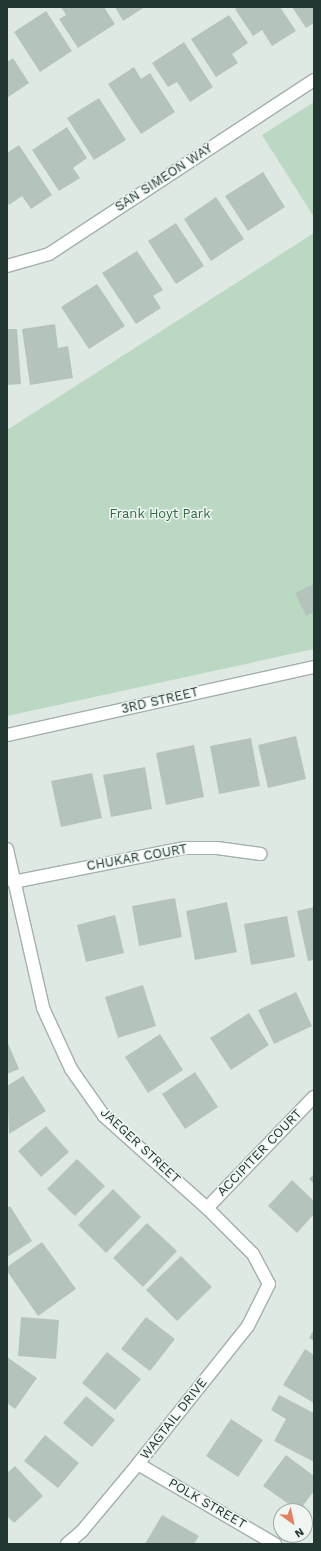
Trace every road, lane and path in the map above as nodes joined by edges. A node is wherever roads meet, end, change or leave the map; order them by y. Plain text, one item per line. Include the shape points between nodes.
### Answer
1 (314, 80) edge
2 (8, 266) edge
3 (314, 667) edge
4 (7, 735) edge
5 (7, 849) edge
6 (261, 854) dead end
7 (13, 882) junction
8 (314, 1098) edge
9 (207, 1208) junction
10 (269, 1284) joint
11 (138, 1464) junction
12 (67, 1544) edge
13 (276, 1544) edge

1 - 2 street, SAN SIMEON WAY via 49,254
3 - 4 street, 3RD STREET
5 - 7 street, JAEGER STREET
6 - 7 street, CHUKAR COURT via 217,848 184,848
7 - 9 street, JAEGER STREET via 44,1008 71,1070 104,1116
8 - 9 street, ACCIPITER COURT
9 - 10 street, JAEGER STREET via 253,1254
10 - 11 street, WAGTAIL DRIVE via 248,1326
11 - 12 street, WAGTAIL DRIVE via 82,1531
11 - 13 street, POLK STREET

